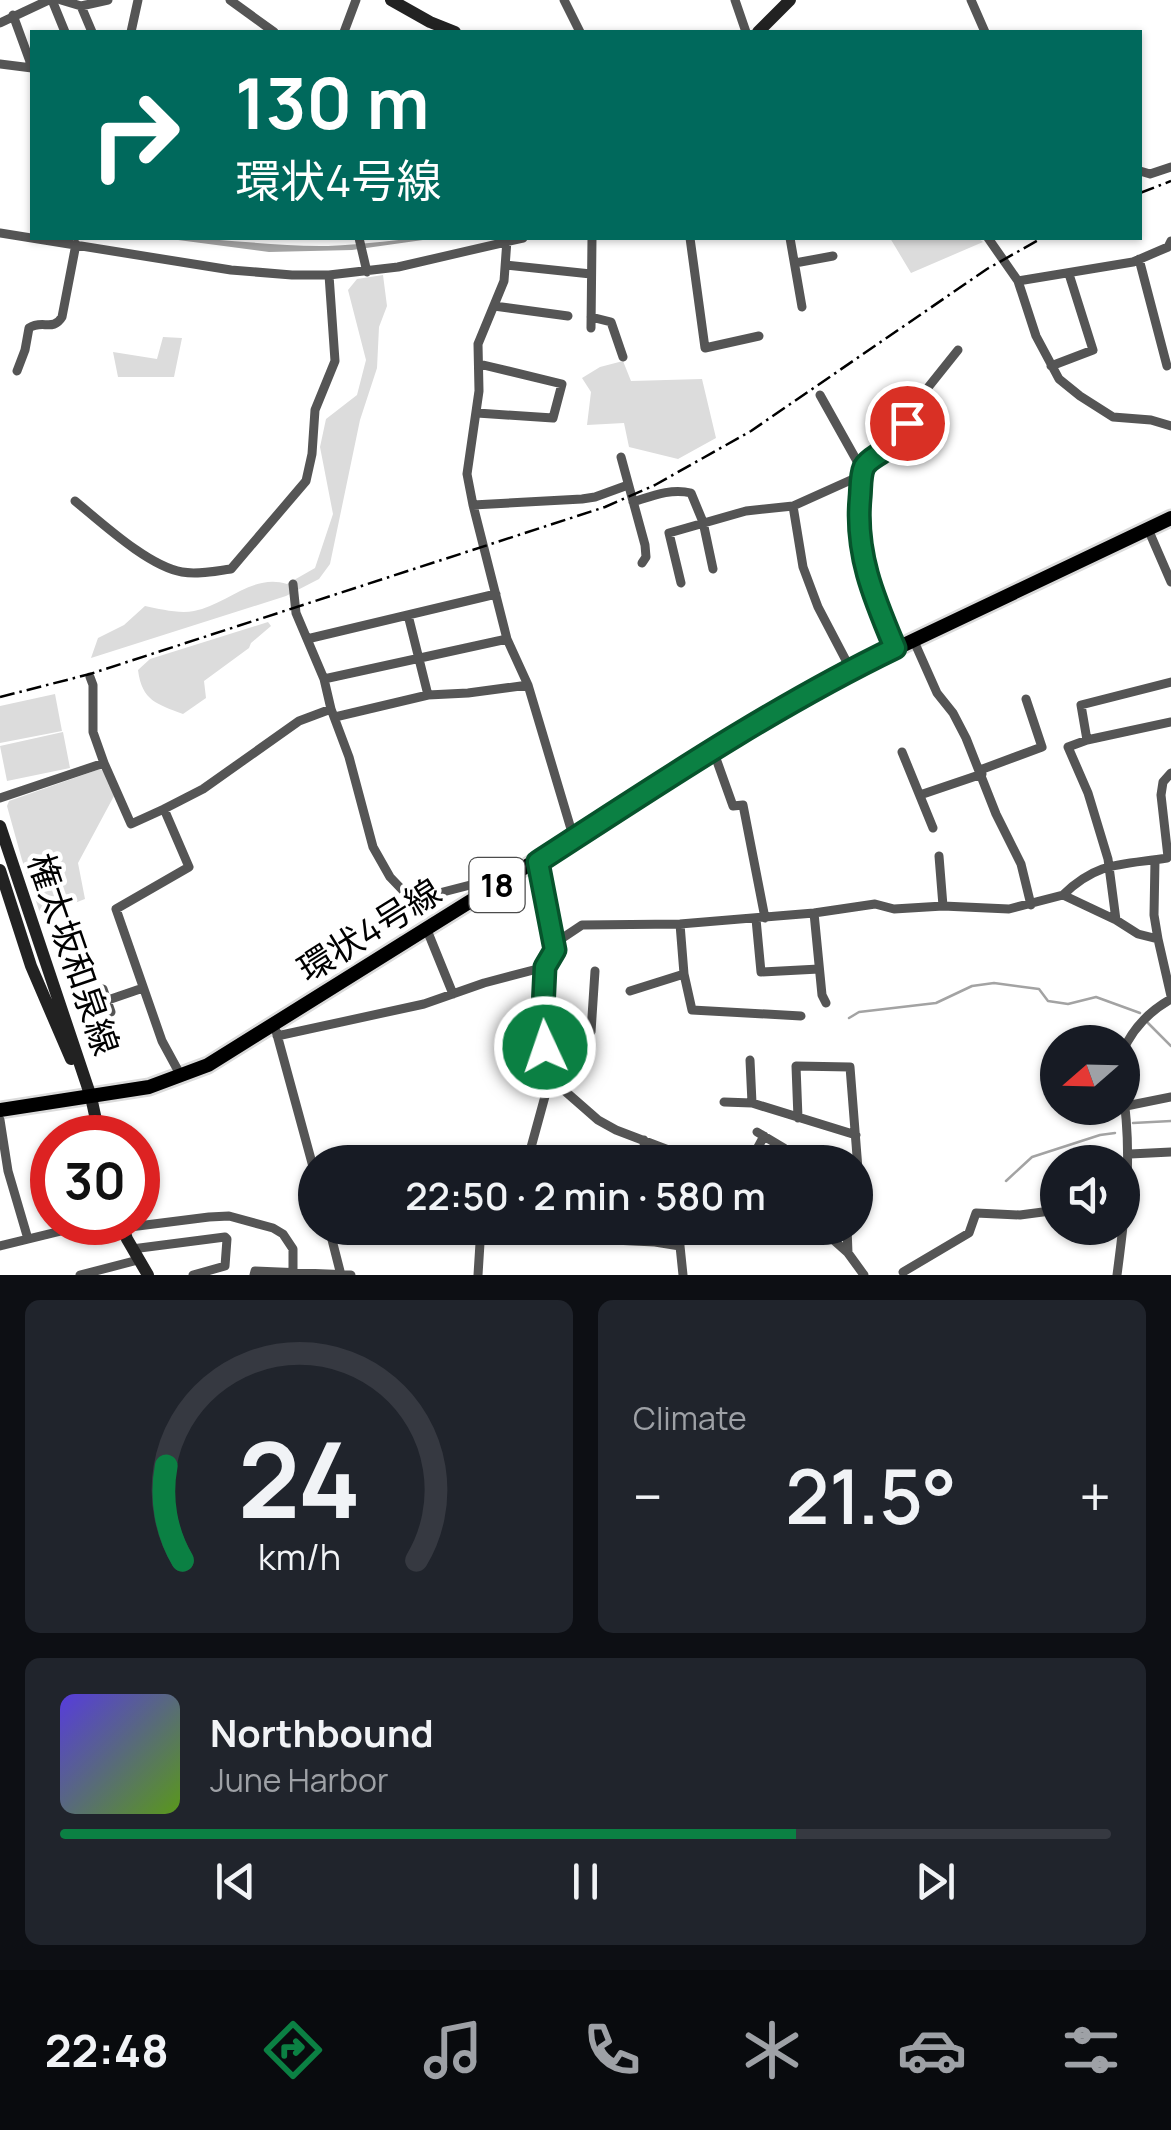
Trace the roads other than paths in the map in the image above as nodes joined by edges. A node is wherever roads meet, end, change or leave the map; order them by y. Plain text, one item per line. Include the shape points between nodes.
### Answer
1 (50, 0) edge
2 (61, 0) edge
3 (108, 0) edge
4 (138, 0) edge
5 (230, 0) edge
6 (356, 0) edge
7 (391, 0) edge
8 (564, 0) edge
9 (735, 0) edge
10 (790, 0) edge
11 (970, 0) edge
12 (81, 6) junction
13 (13, 16) junction
14 (0, 22) edge
15 (64, 30) edge
16 (91, 30) edge
17 (130, 30) edge
18 (271, 30) edge
19 (345, 30) edge
20 (449, 30) edge
21 (579, 30) edge
22 (745, 30) edge
23 (760, 30) edge
24 (983, 30) edge
25 (30, 63) edge
26 (0, 64) edge
27 (30, 68) edge
28 (1171, 167) edge
29 (1142, 171) edge
30 (0, 233) edge
31 (30, 237) edge
32 (48, 240) edge
33 (360, 240) edge
34 (506, 240) joint
35 (592, 240) edge
36 (690, 240) edge
37 (790, 240) edge
38 (989, 240) edge
39 (1171, 242) edge
40 (101, 243) edge
41 (76, 244) junction
42 (833, 256) dead end
43 (1139, 258) junction
44 (795, 263) junction
45 (506, 266) junction
46 (367, 272) junction
47 (591, 274) junction
48 (1069, 274) junction
49 (328, 275) junction
50 (1018, 281) junction
51 (494, 306) junction
52 (802, 307) dead end
53 (568, 316) dead end
54 (759, 336) dead end
55 (958, 350) dead end
56 (623, 357) dead end
57 (479, 364) junction
58 (1051, 366) junction
59 (1167, 366) dead end
60 (17, 371) dead end
61 (820, 395) dead end
62 (477, 412) junction
63 (1171, 426) edge
64 (621, 458) dead end
65 (862, 472) junction
66 (628, 484) junction
67 (75, 501) dead end
68 (634, 502) junction
69 (473, 505) junction
70 (794, 506) junction
71 (1171, 518) edge
72 (704, 522) junction
73 (1148, 528) junction
74 (642, 563) dead end
75 (714, 570) dead end
76 (1171, 582) edge
77 (681, 583) dead end
78 (293, 584) dead end
79 (496, 594) junction
80 (408, 615) junction
81 (307, 638) junction
82 (507, 639) junction
83 (913, 640) junction
84 (895, 648) junction
85 (420, 658) junction
86 (851, 670) junction
87 (90, 678) dead end
88 (324, 679) junction
89 (1171, 682) edge
90 (528, 684) junction
91 (428, 695) junction
92 (1026, 699) dead end
93 (333, 713) junction
94 (1171, 722) edge
95 (1087, 740) junction
96 (714, 750) junction
97 (902, 752) dead end
98 (104, 763) junction
99 (981, 772) junction
100 (1171, 773) edge
101 (920, 795) junction
102 (0, 798) edge
103 (164, 810) junction
104 (0, 826) edge
105 (933, 828) dead end
106 (574, 839) junction
107 (939, 856) dead end
108 (1169, 857) edge
109 (1155, 860) junction
110 (538, 862) junction
111 (1107, 866) junction
112 (0, 870) edge
113 (491, 889) junction
114 (1063, 896) junction
115 (1031, 905) junction
116 (944, 906) junction
117 (814, 914) junction
118 (760, 918) junction
119 (1116, 920) junction
120 (680, 924) junction
121 (427, 930) junction
122 (1158, 939) junction
123 (555, 943) junction
124 (545, 967) junction
125 (819, 969) junction
126 (595, 971) dead end
127 (684, 974) junction
128 (103, 988) dead end
129 (143, 988) junction
130 (630, 990) dead end
131 (453, 994) junction
132 (1171, 998) edge
133 (108, 1000) junction
134 (826, 1003) dead end
135 (1158, 1007) junction
136 (1171, 1008) edge
137 (111, 1012) dead end
138 (801, 1016) dead end
139 (1138, 1025) edge
140 (276, 1030) junction
141 (546, 1055) junction
142 (750, 1060) dead end
143 (180, 1076) junction
144 (550, 1078) junction
145 (91, 1097) junction
146 (1171, 1098) edge
147 (724, 1102) dead end
148 (752, 1103) junction
149 (1140, 1104) edge
150 (0, 1110) edge
151 (95, 1115) edge
152 (798, 1118) junction
153 (0, 1120) edge
154 (856, 1135) junction
155 (644, 1140) junction
156 (307, 1145) edge
157 (532, 1145) edge
158 (644, 1145) edge
159 (653, 1145) edge
160 (757, 1145) edge
161 (779, 1145) edge
162 (857, 1145) edge
163 (1171, 1152) edge
164 (1140, 1154) edge
165 (1040, 1212) edge
166 (160, 1221) edge
167 (28, 1240) joint
168 (131, 1245) edge
169 (333, 1245) edge
170 (480, 1245) edge
171 (674, 1245) edge
172 (839, 1245) edge
173 (847, 1245) edge
174 (1120, 1245) edge
175 (0, 1246) edge
176 (680, 1246) joint
177 (848, 1253) junction
178 (135, 1254) junction
179 (293, 1273) edge
180 (902, 1274) edge
181 (80, 1275) edge
182 (148, 1275) edge
183 (193, 1275) edge
184 (254, 1275) edge
185 (341, 1275) edge
186 (351, 1275) edge
187 (478, 1275) edge
188 (683, 1275) edge
189 (864, 1275) edge
190 (1117, 1275) edge

1 - 13 street
1 - 15 street
2 - 12 street
3 - 12 street
4 - 17 street
5 - 18 street
6 - 19 street
7 - 20 street
8 - 21 street
9 - 22 street
10 - 23 street
11 - 24 street
12 - 16 street
13 - 14 street
13 - 25 street
26 - 27 street
28 - 29 street
30 - 31 street
32 - 41 street
33 - 46 street
34 - 45 street
34 - 46 street
35 - 47 street
36 - 54 street via 705,348
37 - 44 street
38 - 50 street
39 - 43 street
40 - 41 street
40 - 49 street via 231,270
41 - 60 street via 62,316 58,324 29,328
42 - 44 street
43 - 48 street
43 - 59 street
44 - 52 street
45 - 47 street
45 - 51 street
46 - 49 street
47 - 56 street via 591,322 612,322
48 - 50 street
48 - 58 street via 1093,350
49 - 67 street via 335,362 316,410 306,481 231,569 194,573 163,566
50 - 58 street
51 - 53 street
51 - 57 street via 478,344
55 - 65 street via 903,432
57 - 62 street
57 - 62 street via 562,384 553,418
58 - 63 street via 1113,417
61 - 65 street
62 - 69 street via 468,474
64 - 66 street
65 - 70 street
65 - 84 street via 858,535
66 - 68 street
66 - 69 street via 582,499
68 - 72 street via 691,493
68 - 74 street via 645,546
69 - 79 street
70 - 72 street
70 - 86 street via 804,567
71 - 73 main road, 環状4号線 / 18
72 - 75 street
72 - 77 street via 669,533
73 - 76 street
73 - 83 main road, 環状4号線 / 18
78 - 81 street
79 - 80 street
79 - 82 street
80 - 81 street
80 - 85 street
81 - 88 street
82 - 85 street
82 - 90 street
83 - 84 main road, 環状4号線 / 18
83 - 99 street
84 - 86 main road, 環状4号線 / 18
85 - 88 street
85 - 91 street
86 - 96 main road, 環状4号線 / 18
87 - 98 street via 93,732
88 - 93 street
89 - 95 street via 1081,705
90 - 91 street
90 - 106 street
91 - 93 street
92 - 99 street via 1042,747
93 - 103 street via 300,720
93 - 113 street via 373,847 390,878 412,900 478,883
94 - 95 street
95 - 111 street via 1068,747
96 - 106 main road, 環状4号線 / 18
96 - 118 street via 733,806 743,805
97 - 101 street
98 - 102 street
98 - 103 street via 131,824
99 - 101 street
99 - 115 street via 1021,864
100 - 108 street via 1161,795
101 - 105 street
103 - 129 street via 188,867 116,909
104 - 145 street, 権太坂和泉線
106 - 110 main road, 環状4号線 / 18
107 - 116 street
108 - 109 street
109 - 111 street
109 - 122 street
110 - 113 main road, 環状4号線 / 18
110 - 123 street
111 - 114 street
111 - 119 street
112 - 145 street, 権太坂和泉線 via 31,966
113 - 121 main road, 環状4号線 / 18
114 - 115 street
114 - 119 street
115 - 116 street
116 - 117 street via 874,904
117 - 118 street
117 - 125 street
118 - 120 street
118 - 125 street via 762,972
119 - 122 street
120 - 123 street via 582,925
120 - 127 street
121 - 131 street
121 - 140 main road, 環状4号線 / 18
122 - 132 street
123 - 124 street
124 - 131 street
124 - 141 street
125 - 134 street
126 - 141 street via 591,1032
127 - 130 street
127 - 138 street via 692,1010
128 - 133 street
129 - 133 street
129 - 143 street
131 - 140 street
132 - 135 street
133 - 137 street
135 - 136 street
135 - 139 street
140 - 143 main road, 環状4号線 / 18
140 - 156 street
141 - 144 street
142 - 148 street
143 - 145 main road, 環状4号線 / 18
144 - 155 street via 598,1120
144 - 157 street
145 - 150 main road, 環状4号線 / 18
145 - 151 street
146 - 149 street
147 - 148 street
148 - 152 street
152 - 154 street
152 - 154 street via 796,1066 850,1067
153 - 167 street
154 - 162 street
155 - 158 street
155 - 159 street
160 - 161 street via 761,1134
163 - 164 street
165 - 180 street via 976,1213 969,1233
166 - 179 street via 228,1216 273,1228 293,1249
167 - 175 street
168 - 178 street
169 - 185 street
170 - 187 street
171 - 176 street
172 - 177 street
173 - 177 street
174 - 190 street
176 - 188 street
177 - 189 street
178 - 181 street
178 - 182 street
178 - 183 street via 225,1237 225,1266
179 - 184 street
179 - 185 street
185 - 186 street

